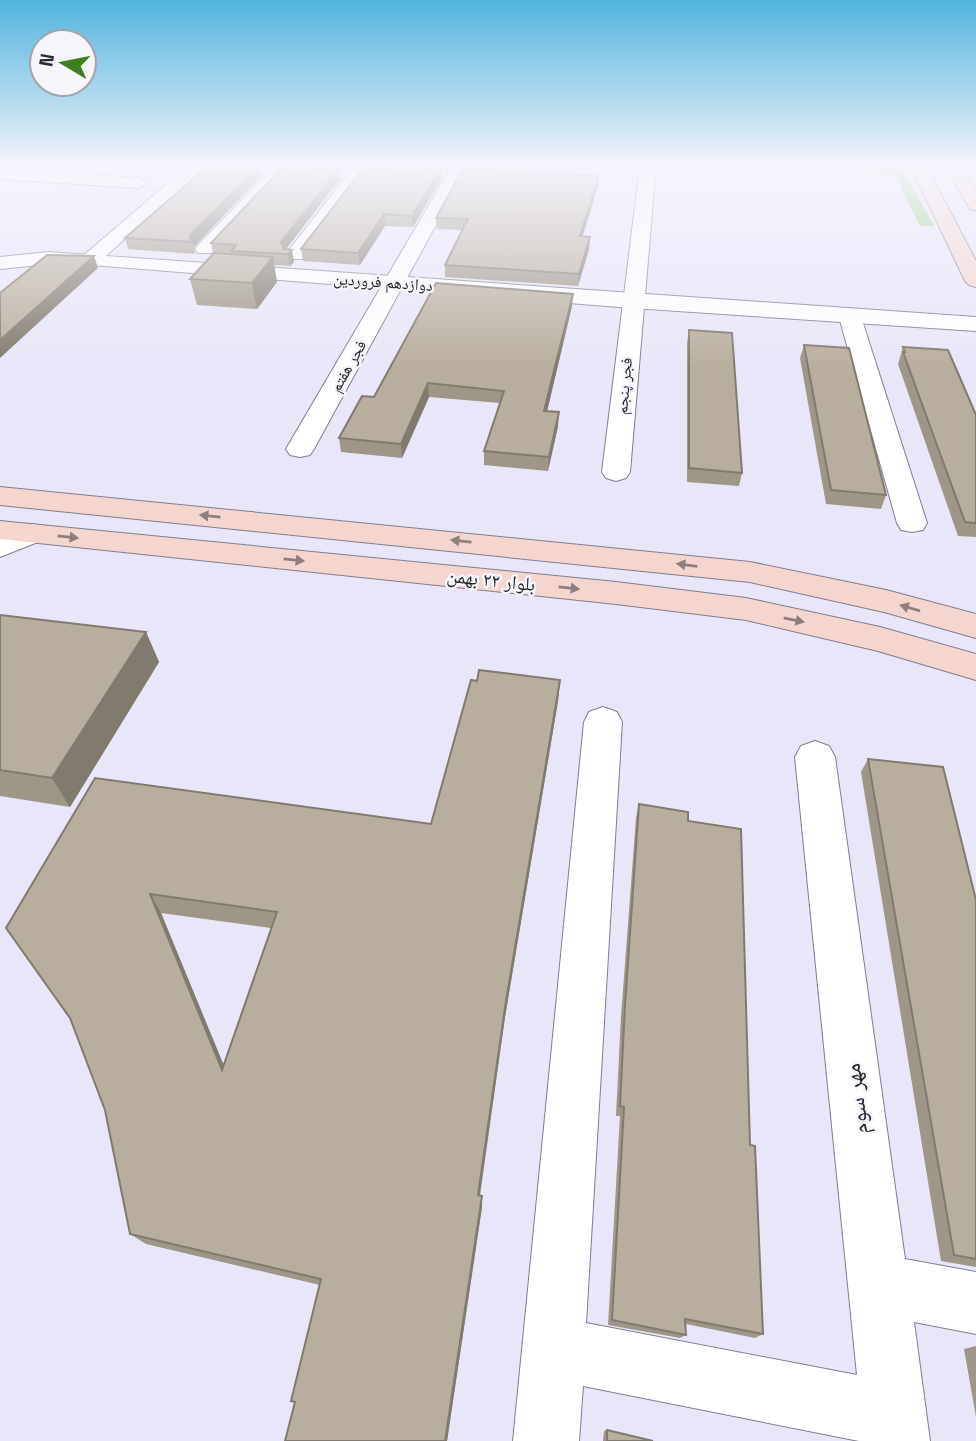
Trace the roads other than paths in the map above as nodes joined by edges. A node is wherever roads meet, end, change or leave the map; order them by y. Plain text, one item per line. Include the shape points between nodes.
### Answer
1 (120, 233) edge
2 (220, 233) edge
3 (311, 233) edge
4 (423, 233) edge
5 (640, 233) edge
6 (952, 233) edge
7 (205, 249) dead end
8 (295, 255) dead end
9 (90, 259) junction
10 (0, 263) edge
11 (976, 281) edge
12 (396, 283) junction
13 (632, 301) junction
14 (850, 317) junction
15 (976, 324) edge
16 (300, 449) dead end
17 (615, 472) dead end
18 (0, 496) edge
19 (912, 523) dead end
20 (16, 531) edge
21 (0, 547) edge
22 (976, 626) edge
23 (976, 667) edge
24 (603, 722) dead end
25 (815, 757) dead end
26 (877, 1284) junction
27 (976, 1303) edge
28 (555, 1349) junction
29 (895, 1428) edge
30 (546, 1441) edge

1 - 9 street
2 - 7 street
3 - 8 street
4 - 12 street, فجر هفتم
5 - 13 street, فجر پنجم
6 - 11 main road
9 - 10 street, دوازدهم فروردین
9 - 12 street, دوازدهم فروردین
12 - 13 street, دوازدهم فروردین
12 - 16 street, فجر هفتم
13 - 14 street, دوازدهم فروردین
13 - 17 street, فجر پنجم
14 - 15 street, دوازدهم فروردین
14 - 19 street
22 -> 18 main road, بلوار ۲۲ بهمن via 750,572
20 - 21 street
20 -> 23 main road, بلوار ۲۲ بهمن via 746,610 880,639
24 - 28 street
25 - 26 street, مهر سوم
26 - 27 street
26 - 29 street, مهر سوم
28 - 29 street
28 - 30 street

